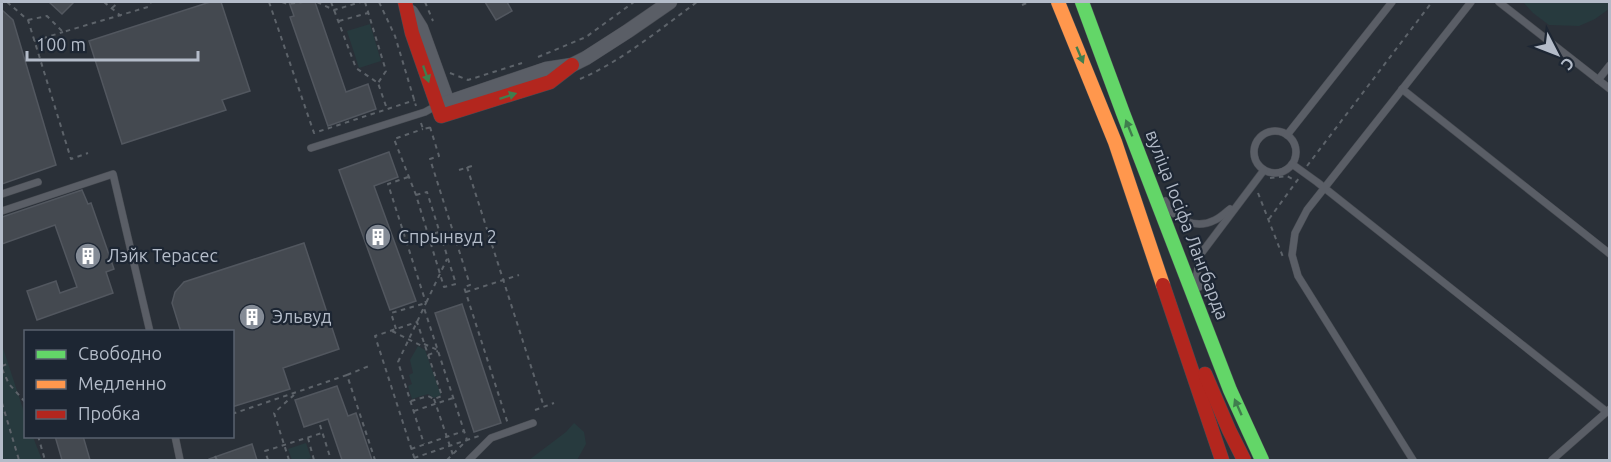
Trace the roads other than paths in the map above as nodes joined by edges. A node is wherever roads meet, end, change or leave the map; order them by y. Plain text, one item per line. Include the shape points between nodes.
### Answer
1 (405, 2) edge
2 (670, 2) edge
3 (1058, 2) edge
4 (1082, 2) edge
5 (1392, 2) edge
6 (1471, 2) edge
7 (1499, 2) edge
8 (572, 65) joint
9 (1610, 65) edge
10 (1598, 80) junction
11 (1402, 89) junction
12 (1610, 89) edge
13 (441, 110) junction
14 (1287, 135) junction
15 (1115, 142) junction
16 (311, 148) dead end
17 (1144, 163) junction
18 (1292, 164) junction
19 (1264, 170) junction
20 (38, 182) dead end
21 (1325, 188) junction
22 (2, 194) edge
23 (1241, 199) junction
24 (2, 211) edge
25 (1610, 254) edge
26 (150, 330) edge
27 (1214, 346) junction
28 (1608, 410) edge
29 (533, 423) dead end
30 (175, 438) edge
31 (180, 460) edge
32 (469, 460) edge
33 (1222, 460) edge
34 (1244, 460) edge
35 (1262, 460) edge
36 (1413, 460) edge
37 (1552, 460) edge

1 - 13 main road via 412,33
2 - 8 street
3 -> 15 main road, вуліца Іосіфа Лангбарда
17 -> 4 main road, вуліца Іосіфа Лангбарда
5 - 14 lane
6 - 11 lane
7 - 10 lane
8 - 13 main road via 550,82
9 - 10 lane
10 - 12 lane
11 - 21 lane
11 - 25 lane
13 - 16 lane
14 - 18 lane via 1296,152
14 - 19 lane via 1274,131 1257,142 1255,156
15 - 33 main road, вуліца Іосіфа Лангбарда
15 - 34 main road via 1204,370
17 - 23 lane via 1167,206 1192,224 1217,220
17 - 27 main road, вуліца Іосіфа Лангбарда
18 - 19 lane via 1281,172
18 - 21 lane
19 - 23 lane
20 - 22 lane
21 - 28 lane
21 - 36 lane via 1295,233 1292,255 1298,276
23 - 27 lane via 1200,255 1199,293
24 - 26 lane via 113,174
35 -> 27 main road, вуліца Іосіфа Лангбарда
28 - 37 lane
29 - 32 lane via 491,438
30 - 31 lane

